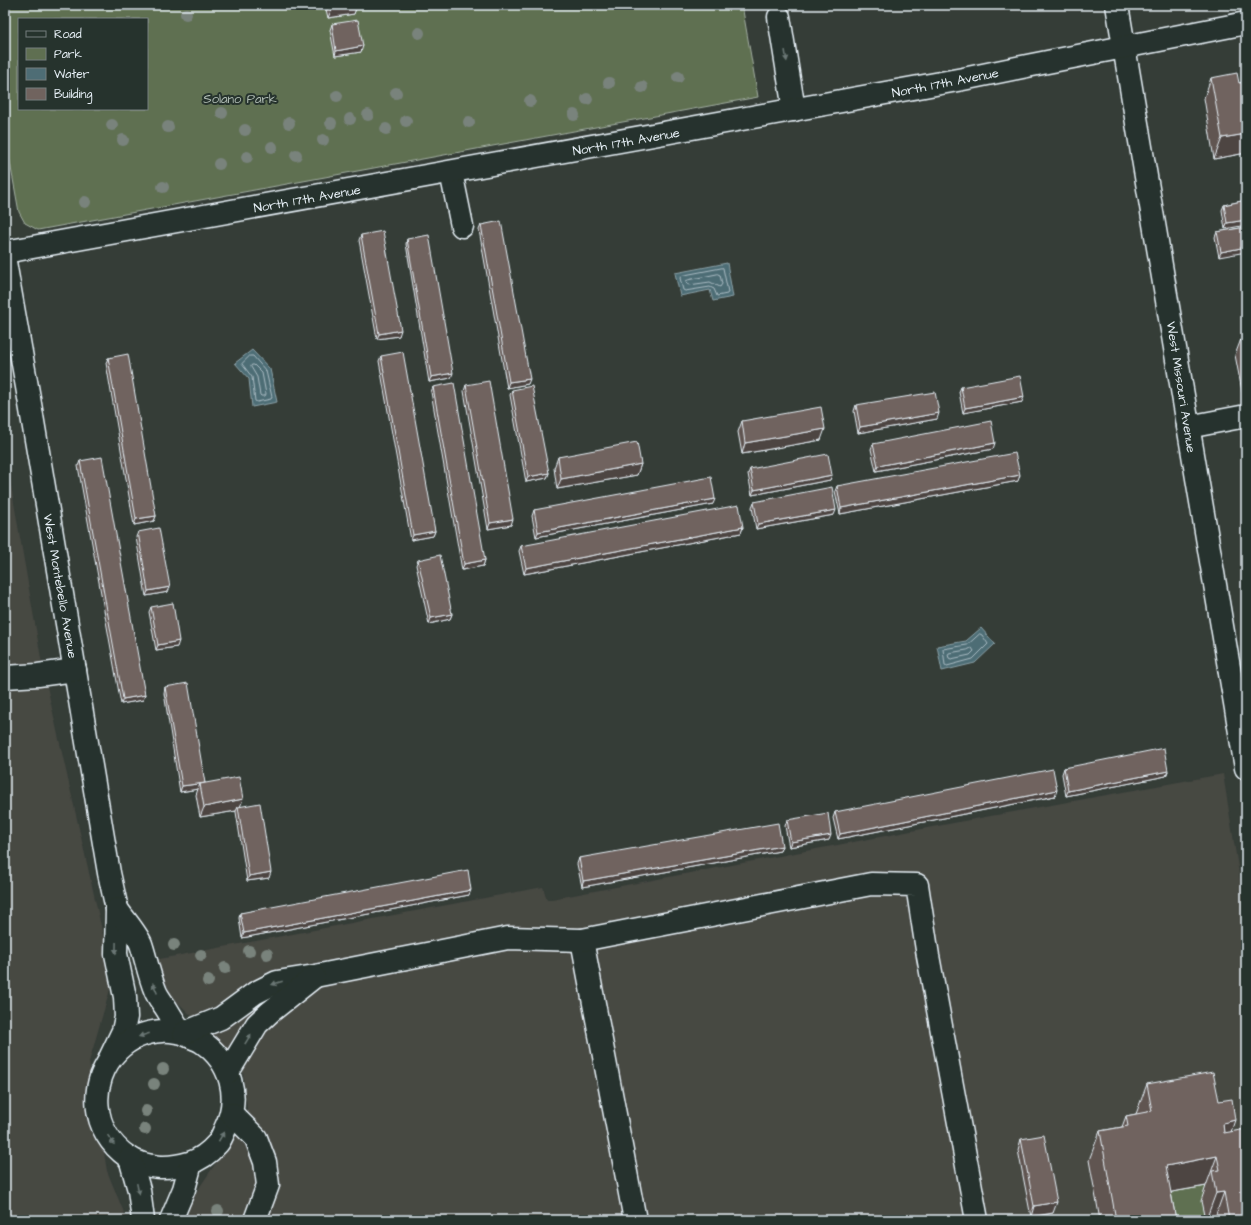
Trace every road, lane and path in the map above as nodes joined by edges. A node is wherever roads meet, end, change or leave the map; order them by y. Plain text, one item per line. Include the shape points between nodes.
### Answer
1 (1117, 5) edge
2 (780, 17) dead end
3 (1246, 23) edge
4 (1125, 48) junction
5 (794, 110) junction
6 (451, 172) junction
7 (462, 226) dead end
8 (5, 252) edge
9 (5, 262) edge
10 (1246, 416) edge
11 (1188, 427) junction
12 (75, 670) junction
13 (5, 677) edge
14 (1243, 729) edge
15 (1246, 768) edge
16 (117, 909) junction
17 (582, 940) junction
18 (315, 976) junction
19 (183, 1033) junction
20 (110, 1058) junction
21 (228, 1072) junction
22 (232, 1114) junction
23 (130, 1158) junction
24 (191, 1163) junction
25 (143, 1220) edge
26 (171, 1220) edge
27 (255, 1220) edge
28 (635, 1220) edge
29 (978, 1220) edge

1 - 4 street, West Missouri Avenue
2 -> 5 street
3 - 4 street, North 17th Avenue
4 - 5 street, North 17th Avenue
4 - 11 street, West Missouri Avenue
5 - 6 street, North 17th Avenue
6 - 7 street
6 - 8 street, North 17th Avenue
9 - 12 street, West Montebello Avenue
10 - 11 street
11 - 14 street, West Missouri Avenue
12 - 13 street
12 - 16 street, West Montebello Avenue
14 - 15 street, West Missouri Avenue
19 -> 16 street, West Montebello Avenue via 155,990 140,942
16 -> 20 street, West Montebello Avenue via 116,954 125,997 126,1017
17 - 18 street via 508,938
17 - 28 street
17 - 29 street via 871,884 917,885
18 -> 19 street via 277,982 255,993 221,1018
21 -> 18 street via 258,1024
19 -> 20 street via 162,1030 143,1034 125,1043
19 - 21 street via 201,1041 217,1055
20 -> 23 street via 101,1075 97,1093 98,1111 103,1128 113,1143
21 - 22 street via 233,1090
24 -> 22 street via 219,1142
22 - 27 street via 256,1138 265,1162 268,1184
23 - 24 street via 148,1166 170,1168
23 -> 25 street
24 - 26 street via 184,1189

